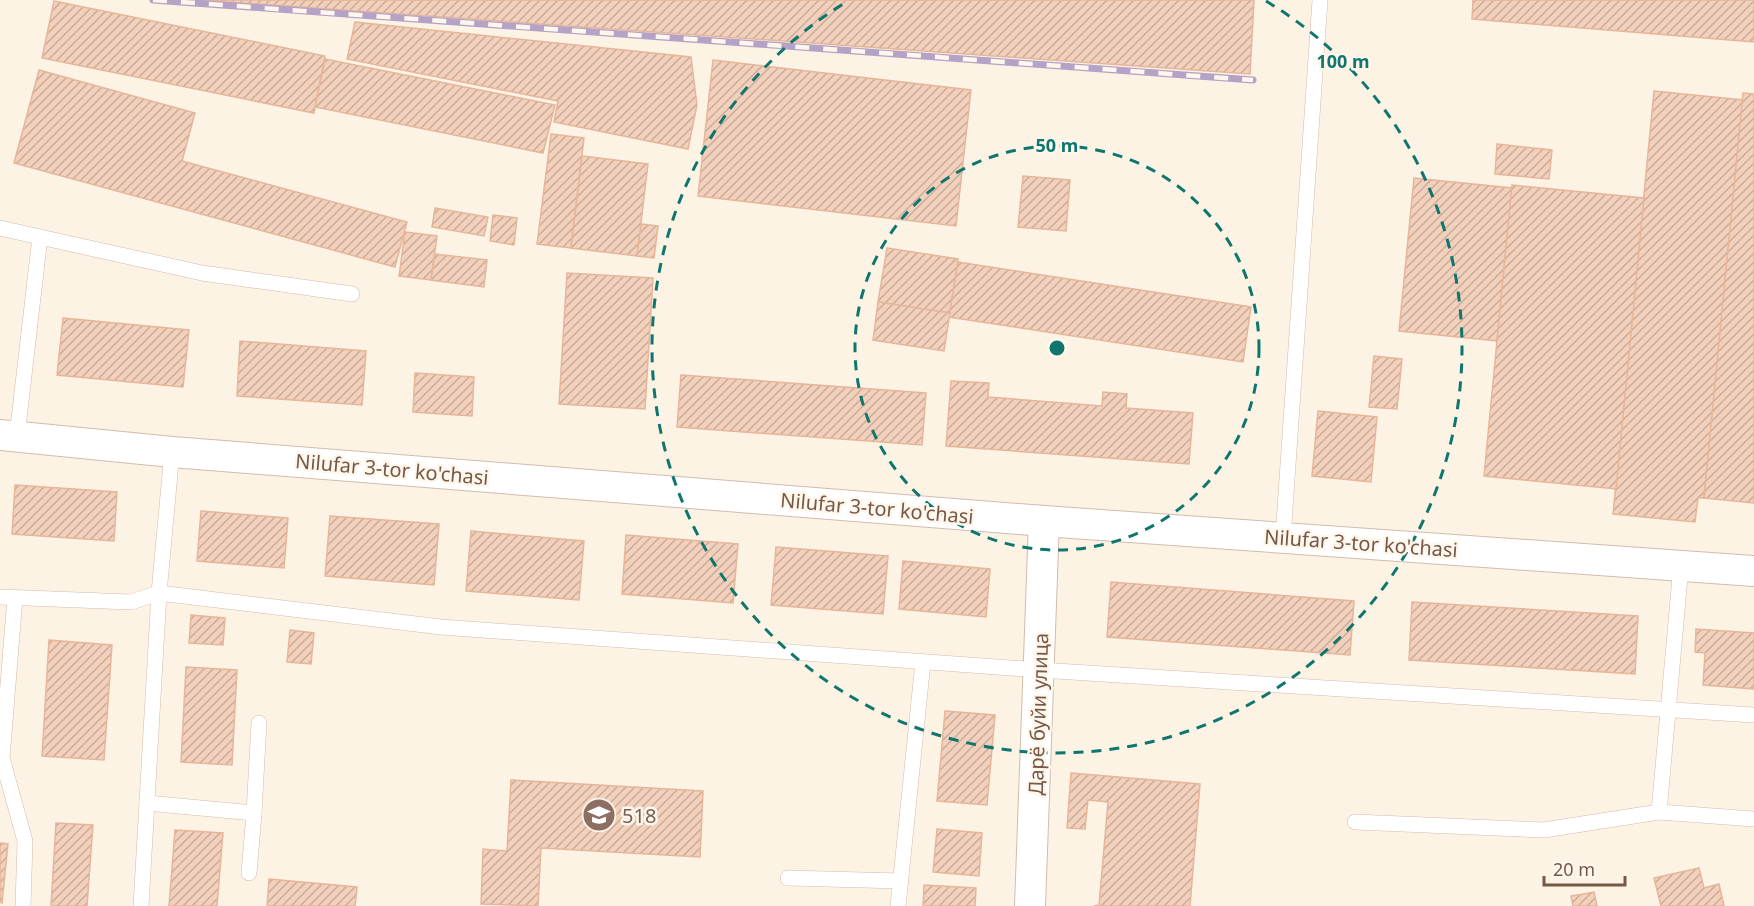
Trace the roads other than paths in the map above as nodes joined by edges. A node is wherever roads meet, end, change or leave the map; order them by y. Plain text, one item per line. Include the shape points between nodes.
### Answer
1 (1320, 0) edge
2 (0, 228) edge
3 (40, 237) junction
4 (352, 294) dead end
5 (8, 435) edge
6 (172, 452) junction
7 (1044, 521) junction
8 (1283, 537) junction
9 (1681, 566) junction
10 (1754, 571) edge
11 (159, 593) junction
12 (7, 598) edge
13 (923, 662) junction
14 (1040, 670) junction
15 (1670, 709) junction
16 (1754, 716) edge
17 (259, 723) dead end
18 (147, 803) junction
19 (1659, 812) junction
20 (254, 813) junction
21 (1754, 819) edge
22 (1355, 822) dead end
23 (249, 873) dead end
24 (788, 878) dead end
25 (901, 881) junction
26 (23, 906) edge
27 (141, 906) edge
28 (898, 906) edge
29 (1030, 906) edge

1 - 8 lane
2 - 3 lane
3 - 4 lane via 202,273
3 - 5 lane
5 - 6 street, Nilufar 3-tor ko'chasi
6 - 7 street, Nilufar 3-tor ko'chasi
6 - 11 lane
7 - 8 street, Nilufar 3-tor ko'chasi
7 - 14 street, Дарё буйи улица
8 - 9 street, Nilufar 3-tor ko'chasi
9 - 10 street, Nilufar 3-tor ko'chasi
9 - 15 lane
11 - 12 lane via 131,602
11 - 13 lane via 441,627
11 - 18 lane
12 - 26 lane via 2,758 25,841
13 - 14 lane
13 - 25 lane
14 - 15 lane
14 - 29 street, Дарё буйи улица
15 - 16 lane
15 - 19 lane
17 - 20 lane
18 - 20 lane
18 - 27 lane
19 - 21 lane
19 - 22 lane via 1544,830
20 - 23 lane
24 - 25 lane
25 - 28 lane

